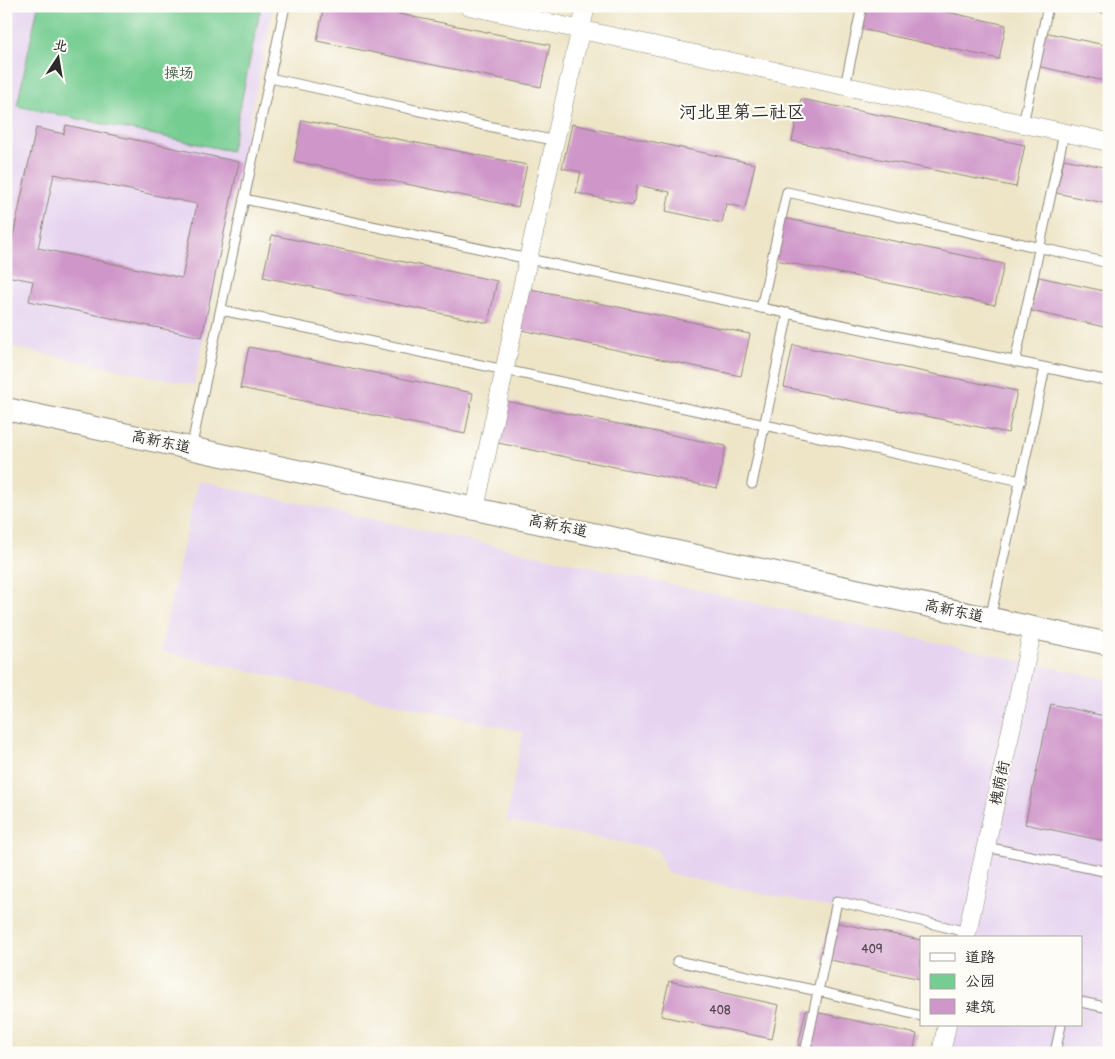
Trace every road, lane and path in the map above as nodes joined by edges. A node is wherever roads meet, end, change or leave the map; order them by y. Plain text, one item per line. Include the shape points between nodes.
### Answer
1 (285, 6) edge
2 (586, 6) edge
3 (862, 6) edge
4 (1048, 6) edge
5 (1095, 6) edge
6 (478, 7) edge
7 (1109, 9) edge
8 (581, 30) junction
9 (270, 78) junction
10 (845, 86) junction
11 (1023, 124) junction
12 (1064, 132) junction
13 (556, 141) junction
14 (1109, 142) edge
15 (244, 198) junction
16 (1040, 248) junction
17 (528, 259) junction
18 (1109, 263) edge
19 (761, 308) junction
20 (220, 310) junction
21 (788, 313) junction
22 (1016, 362) junction
23 (1045, 368) junction
24 (504, 370) junction
25 (1109, 381) edge
26 (6, 409) edge
27 (765, 425) junction
28 (191, 449) junction
29 (1020, 481) junction
30 (752, 484) dead end
31 (475, 509) junction
32 (990, 619) junction
33 (1033, 628) junction
34 (1109, 644) edge
35 (986, 847) junction
36 (1109, 872) edge
37 (967, 935) edge
38 (677, 961) dead end
39 (818, 991) junction
40 (1082, 1002) edge
41 (1109, 1008) edge
42 (920, 1016) edge
43 (947, 1026) edge
44 (1061, 1026) edge
45 (805, 1053) edge
46 (941, 1053) edge
47 (1055, 1053) edge

1 - 9 lane
2 - 8 street
3 - 10 lane
4 - 11 lane
5 - 7 lane
6 - 8 street
8 - 10 street
8 - 13 street
9 - 13 lane
9 - 15 lane
10 - 11 street
11 - 12 street
12 - 14 street
12 - 16 lane
13 - 17 street
15 - 17 lane
15 - 20 lane
16 - 18 lane
16 - 19 lane via 787,192
16 - 22 lane
17 - 19 lane
17 - 24 street
19 - 21 lane
20 - 24 lane
20 - 28 lane
21 - 22 lane
21 - 27 lane
22 - 23 lane
23 - 25 lane
23 - 29 lane
24 - 27 lane
24 - 31 street
26 - 28 street, 高新东道
27 - 29 lane
27 - 30 lane
28 - 31 street, 高新东道
29 - 32 lane
31 - 32 street, 高新东道
32 - 33 street, 高新东道
33 - 34 street, 高新东道
33 - 35 street, 槐荫街
35 - 36 lane
35 - 37 street, 槐荫街
37 - 39 lane via 837,900
38 - 39 lane
39 - 42 lane
39 - 45 lane
40 - 41 lane
43 - 46 street
44 - 47 lane

